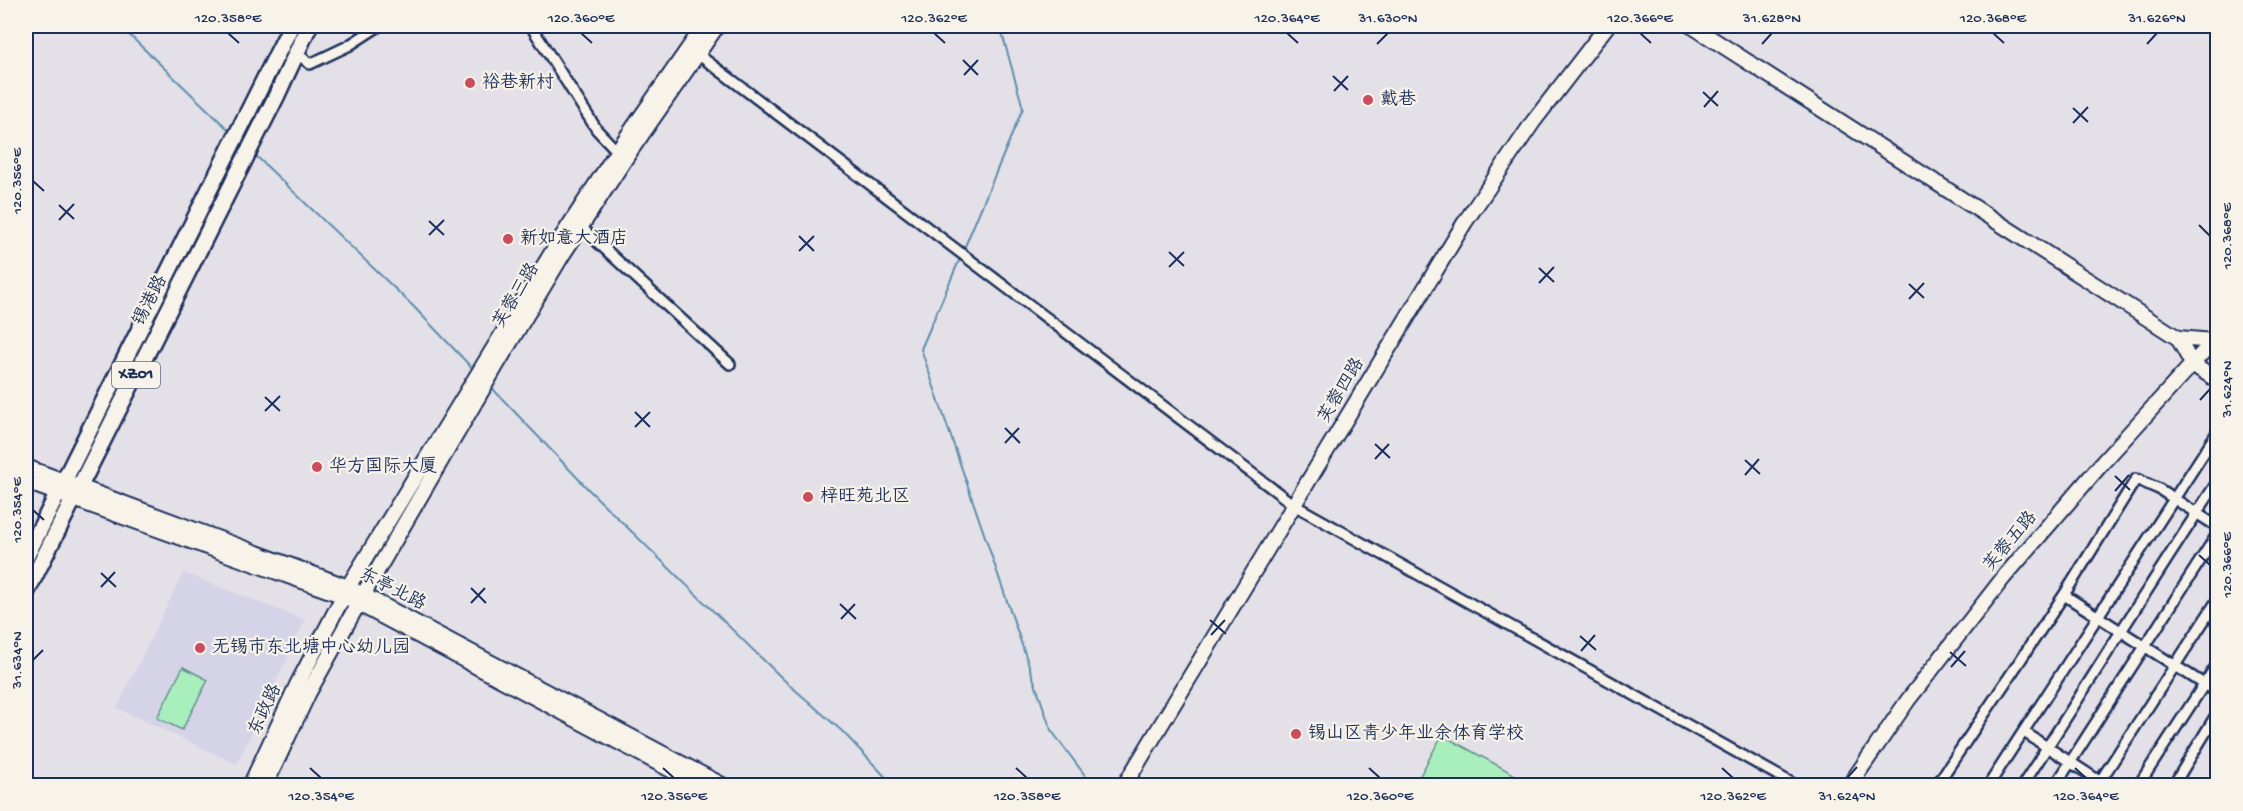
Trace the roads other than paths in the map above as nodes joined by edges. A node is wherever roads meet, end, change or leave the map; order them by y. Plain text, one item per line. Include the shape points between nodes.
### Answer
1 (291, 26) edge
2 (309, 26) edge
3 (379, 26) edge
4 (531, 26) edge
5 (704, 26) edge
6 (717, 26) edge
7 (1607, 26) edge
8 (1692, 26) edge
9 (693, 51) junction
10 (297, 53) junction
11 (617, 151) junction
12 (581, 226) junction
13 (2178, 338) junction
14 (2216, 341) edge
15 (494, 359) junction
16 (730, 364) dead end
17 (2192, 364) junction
18 (2217, 381) edge
19 (470, 400) junction
20 (2217, 430) edge
21 (26, 467) edge
22 (2217, 481) edge
23 (26, 482) edge
24 (60, 486) junction
25 (75, 491) junction
26 (2174, 498) junction
27 (1294, 505) junction
28 (2196, 513) junction
29 (2217, 527) edge
30 (2217, 532) edge
31 (26, 557) edge
32 (346, 592) junction
33 (26, 593) edge
34 (2064, 595) junction
35 (361, 599) junction
36 (2217, 599) edge
37 (2097, 616) junction
38 (2122, 632) junction
39 (2144, 646) junction
40 (2217, 663) edge
41 (2175, 666) junction
42 (2204, 684) junction
43 (2217, 693) edge
44 (2217, 712) edge
45 (2024, 732) junction
46 (2047, 747) junction
47 (2070, 762) junction
48 (2101, 784) edge
49 (250, 786) edge
50 (265, 786) edge
51 (701, 786) edge
52 (724, 786) edge
53 (1124, 786) edge
54 (1797, 786) edge
55 (1850, 786) edge
56 (1936, 786) edge
57 (1988, 786) edge
58 (2022, 786) edge
59 (2055, 786) edge
60 (2138, 786) edge
61 (2173, 786) edge

1 - 24 main road, 锡港路 / XZ01
2 - 10 main road, 锡港路 / XZ01
3 - 10 street via 310,64
4 - 11 street via 597,130
5 - 9 main road, 芙蓉三路
6 - 9 main road, 芙蓉三路
7 - 27 main road, 芙蓉四路 via 1533,122 1466,222
8 - 13 main road
9 - 11 main road, 芙蓉三路
9 - 12 main road, 芙蓉三路
9 - 27 street
10 - 25 main road, 锡港路 / XZ01
11 - 15 main road, 芙蓉三路 via 554,249
12 - 15 main road, 芙蓉三路
12 - 16 street
13 - 14 main road
13 - 17 main road
14 - 17 main road, 芙蓉五路
15 - 19 main road, 芙蓉三路
17 - 18 main road
17 - 55 main road, 芙蓉五路 via 2004,577 1908,700
19 - 32 main road, 芙蓉三路
19 - 35 main road, 芙蓉三路
20 - 26 street
21 - 24 main road, 东亭北路
22 - 28 street
23 - 24 main road, 东亭北路
24 - 25 main road, 东亭北路
24 - 31 main road, 锡港路 / XZ01
25 - 32 main road, 东亭北路
25 - 33 main road, 锡港路 / XZ01
26 - 28 street
26 - 34 street via 2136,479
26 - 37 street
27 - 53 main road, 芙蓉四路
27 - 54 street
28 - 29 street
28 - 38 street
30 - 39 street
32 - 35 main road, 东亭北路
32 - 49 main road, 东政路
34 - 37 street
34 - 56 street
35 - 50 main road, 东政路 via 309,692
35 - 51 main road, 东亭北路
35 - 52 main road, 东亭北路
36 - 41 street
37 - 38 street
37 - 45 street
38 - 39 street
38 - 46 street
39 - 41 street
39 - 47 street
40 - 42 street
41 - 42 street
41 - 48 street
42 - 43 street
42 - 60 street
44 - 61 street
45 - 46 street
45 - 57 street
46 - 47 street
46 - 58 street
47 - 48 street
47 - 59 street

